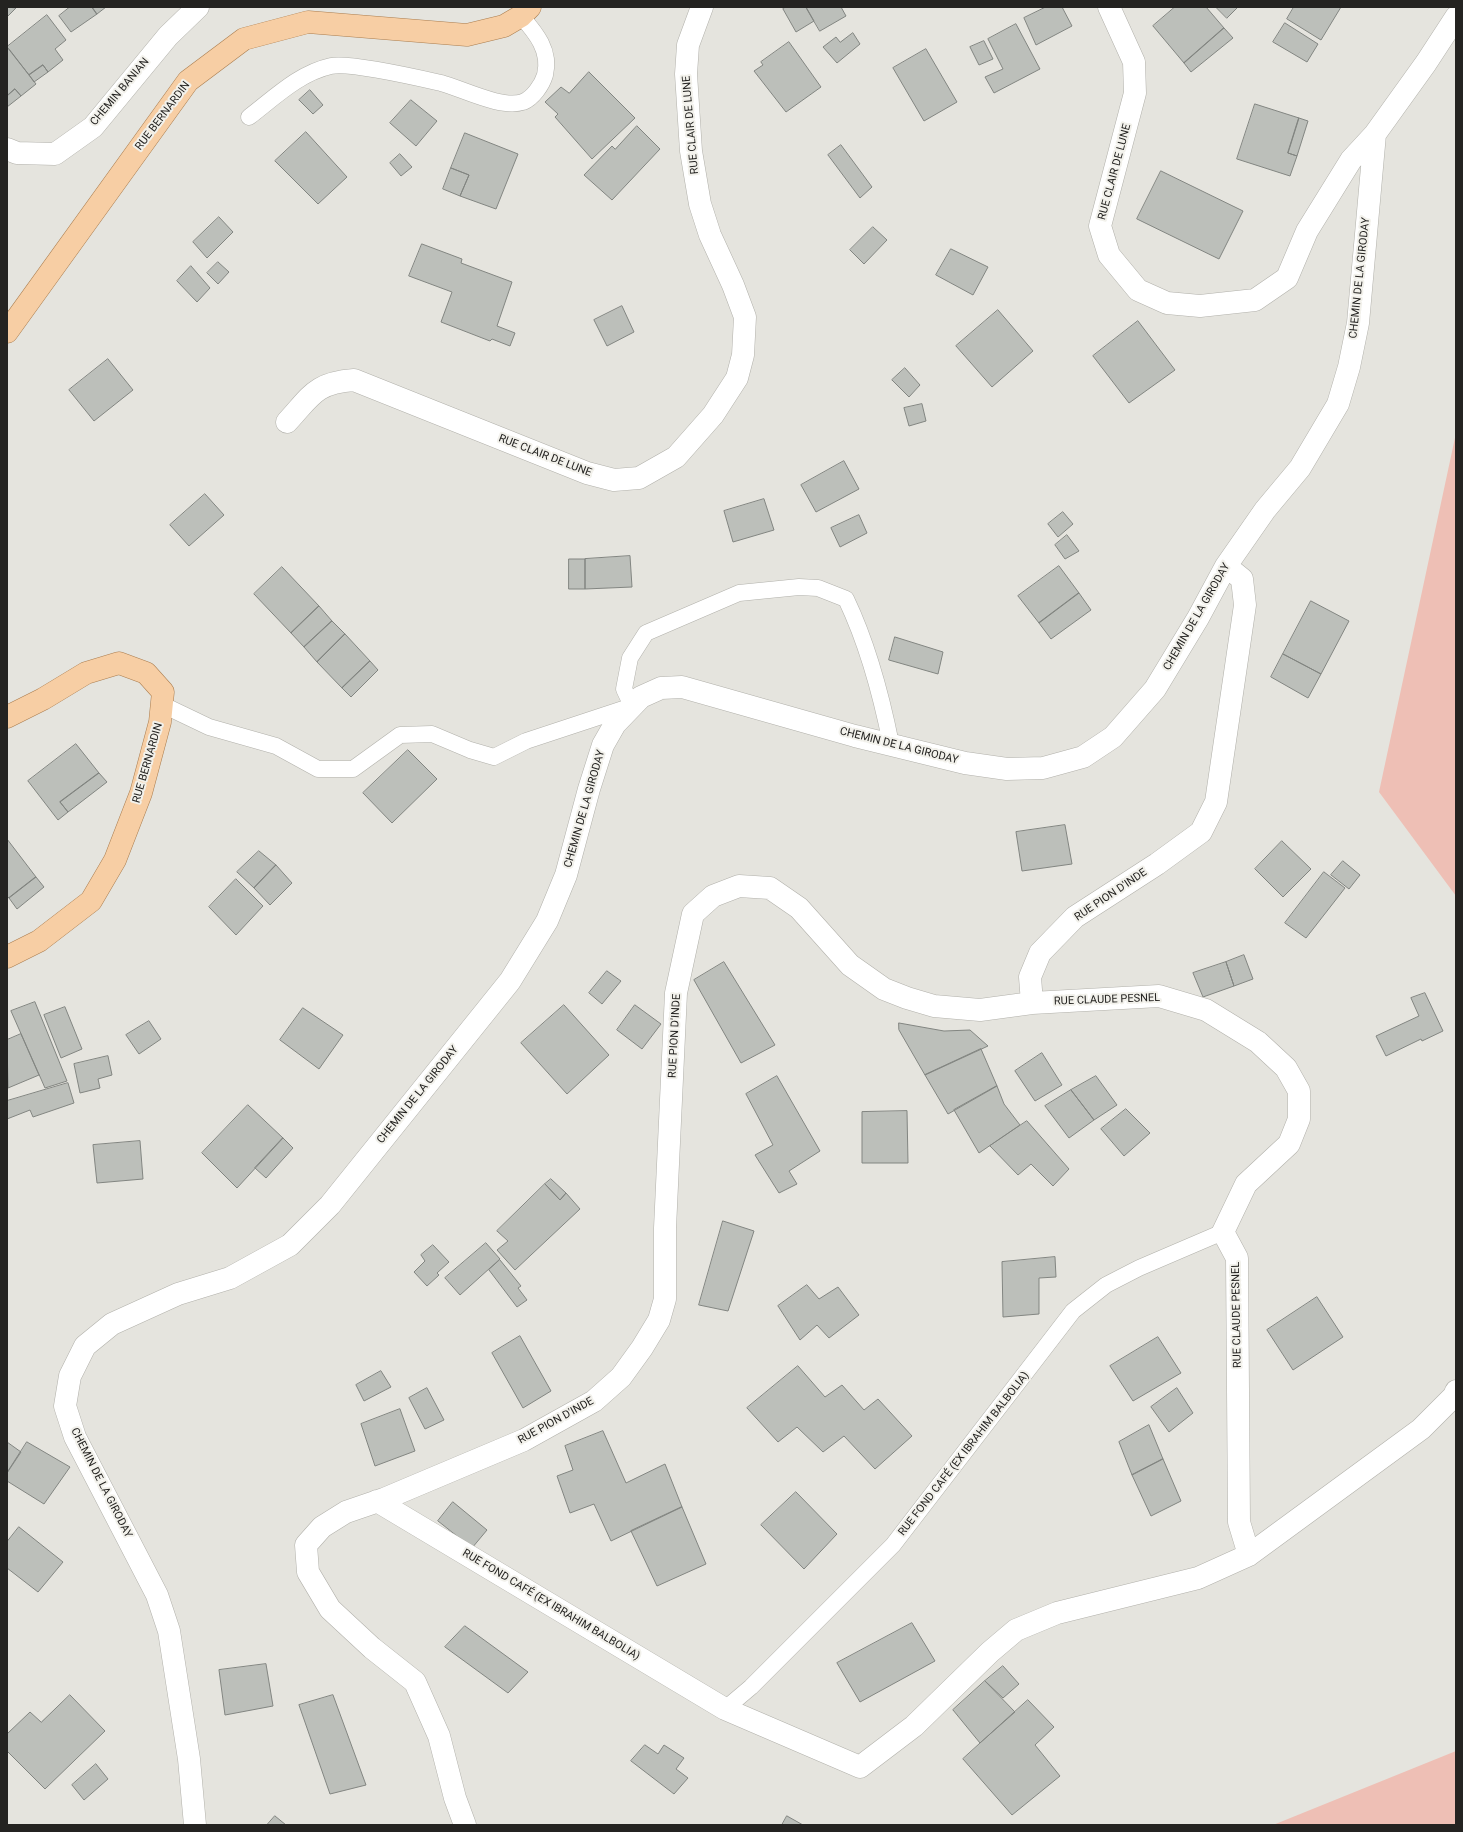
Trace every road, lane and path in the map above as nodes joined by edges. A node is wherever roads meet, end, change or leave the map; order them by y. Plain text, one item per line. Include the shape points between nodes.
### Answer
1 (198, 7) edge
2 (702, 7) edge
3 (1109, 7) edge
4 (526, 12) edge
5 (1456, 17) edge
6 (250, 117) dead end
7 (1375, 134) junction
8 (7, 149) edge
9 (7, 332) edge
10 (287, 422) dead end
11 (1226, 566) junction
12 (162, 705) junction
13 (632, 706) junction
14 (7, 717) edge
15 (891, 744) junction
16 (7, 957) edge
17 (1032, 1003) junction
18 (1223, 1232) junction
19 (1456, 1391) edge
20 (377, 1501) junction
21 (1249, 1555) junction
22 (725, 1709) junction
23 (195, 1825) edge
24 (465, 1825) edge

1 - 8 street, CHEMIN BANIAN via 168,36 93,127 55,154 17,153
2 - 10 street, RUE CLAIR DE LUNE via 688,45 686,74 691,151 700,204 710,235 745,317 743,355 737,378 713,415 676,457 639,478 614,480 593,475 354,380 334,382 318,388
3 - 7 street, RUE CLAIR DE LUNE via 1134,62 1135,93 1100,226 1109,255 1138,290 1167,303 1200,306 1255,300 1287,278 1307,231 1351,160
4 - 6 lane via 543,47 547,65 544,78 532,97 522,102 509,103 440,83 349,66 331,66 309,73
4 - 9 main road, RUE BERNARDIN via 504,26 467,35 308,22 244,39 188,81
5 - 7 street
7 - 11 street, CHEMIN DE LA GIRODAY via 1358,323 1338,404 1300,468 1265,510
11 - 15 street, CHEMIN DE LA GIRODAY via 1155,689 1113,737 1083,757 1043,768 1007,769 965,763
11 - 17 street, RUE PION D'INDE via 1242,579 1245,605 1216,802 1201,832 1075,917 1040,953 1030,977
12 - 13 lane via 209,727 276,746 318,769 352,769 400,736 432,734 494,757 526,741
12 - 14 main road, RUE BERNARDIN via 163,692 146,673 119,663 86,673
12 - 16 main road, RUE BERNARDIN via 160,722 141,793 115,860 91,901 39,941
13 - 15 street, CHEMIN DE LA GIRODAY via 641,697 661,688 682,686
13 - 15 lane via 624,689 630,658 646,633 739,593 799,587 818,588 846,599 882,696
13 - 23 street, CHEMIN DE LA GIRODAY via 615,724 603,745 566,875 547,921 510,981 330,1205 290,1245 230,1278 178,1294 112,1324 85,1346 70,1376 65,1406 75,1437 157,1595 169,1631 189,1759
17 - 18 street, RUE CLAUDE PESNEL via 1159,996 1206,1010 1258,1042 1286,1068 1299,1091 1299,1119 1288,1144 1246,1184
17 - 20 street, RUE PION D'INDE via 980,1010 934,1006 907,998 884,989 850,965 799,908 770,888 739,886 713,896 693,914 676,993 665,1228 665,1299 659,1320 621,1377 594,1401 524,1440
18 - 21 street, RUE CLAUDE PESNEL via 1236,1258 1240,1522
18 - 22 lane, RUE FOND CAFÉ (EX IBRAHIM BALBOLIA) via 1106,1285 1073,1311 893,1545 751,1687
19 - 21 street via 1421,1429
20 - 22 street, RUE FOND CAFÉ (EX IBRAHIM BALBOLIA)
20 - 24 street, RUE PION D'INDE via 346,1512 322,1527 306,1545 308,1572 330,1609 372,1648 415,1682 439,1736 455,1798
21 - 22 street, RUE FOND CAFÉ (EX IBRAHIM BALBOLIA) via 1198,1578 1057,1613 1016,1630 914,1726 860,1767

